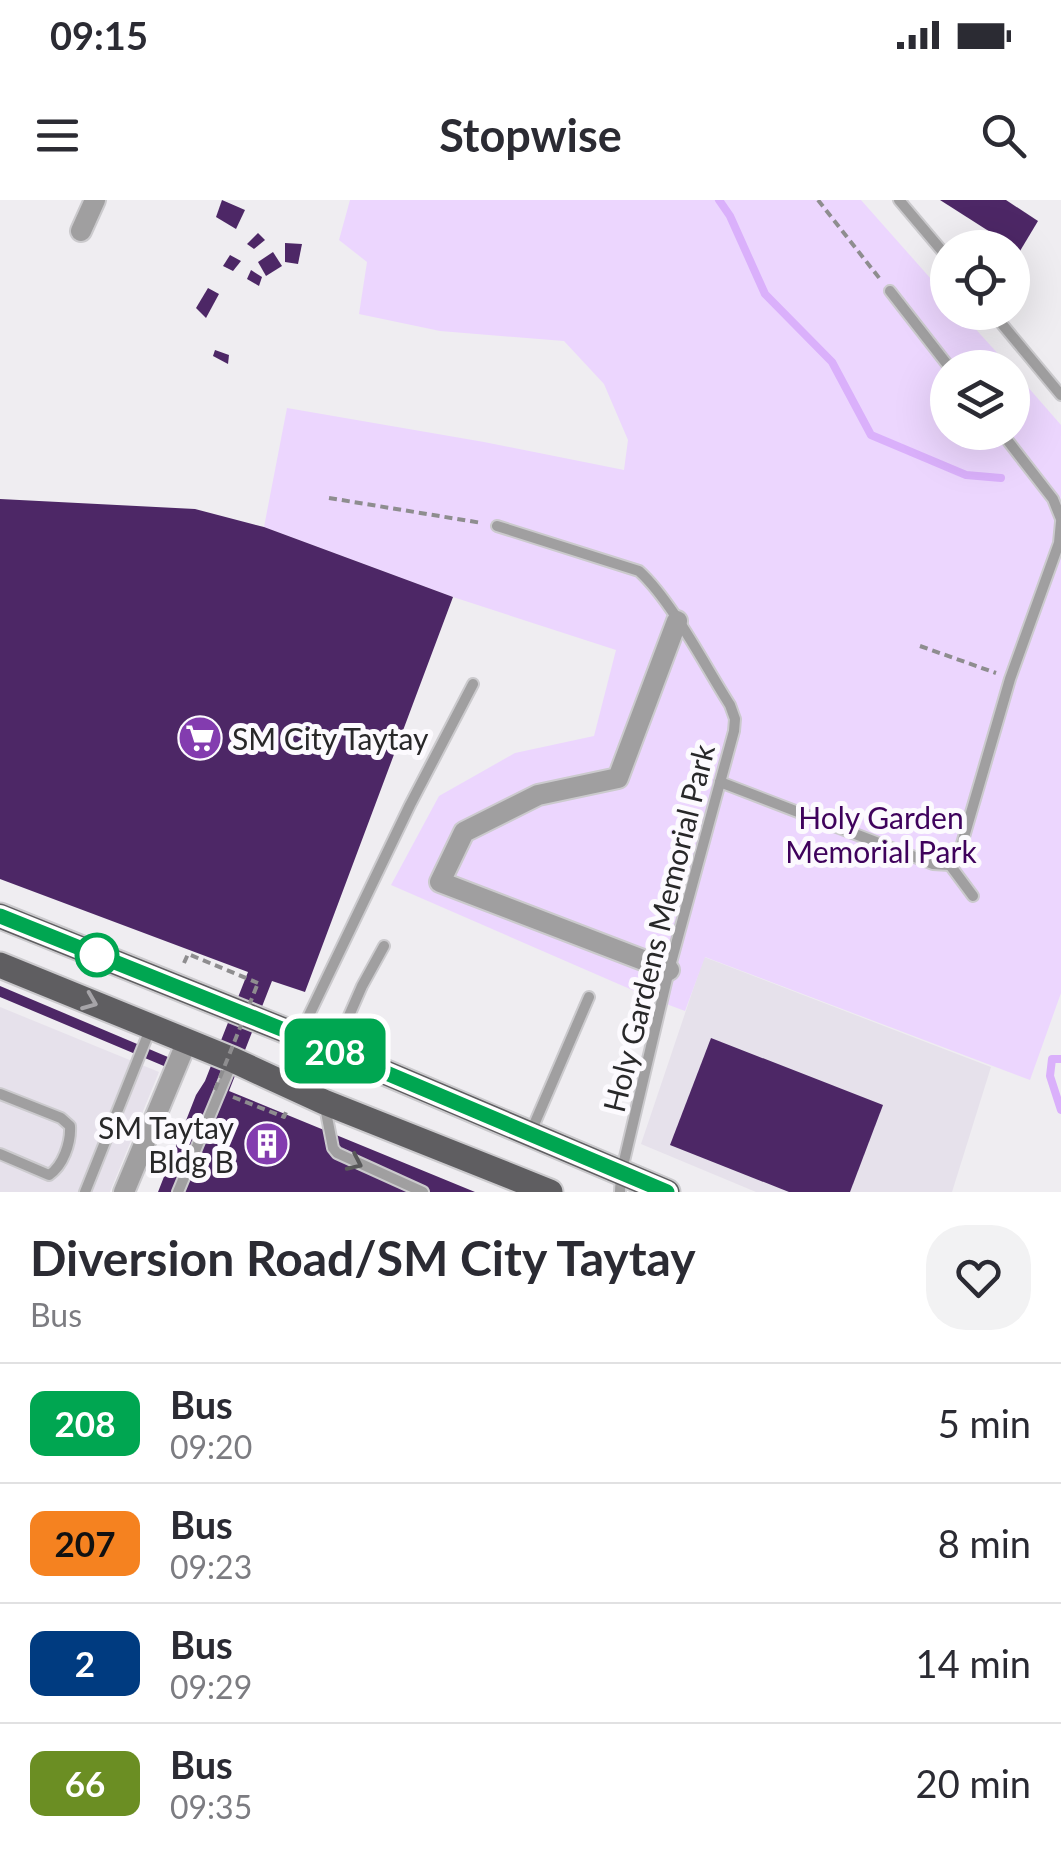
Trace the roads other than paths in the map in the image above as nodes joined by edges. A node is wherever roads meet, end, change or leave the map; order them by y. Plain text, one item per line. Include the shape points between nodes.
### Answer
1 (96, 200) edge
2 (900, 200) edge
3 (80, 232) dead end
4 (930, 236) edge
5 (890, 291) road end
6 (1007, 330) edge
7 (936, 350) edge
8 (1061, 396) edge
9 (1015, 450) edge
10 (1061, 521) edge
11 (498, 526) road end
12 (678, 621) junction
13 (474, 684) dead end
14 (720, 782) junction
15 (950, 864) junction
16 (973, 896) dead end
17 (0, 916) edge
18 (384, 946) dead end
19 (0, 966) edge
20 (669, 970) junction
21 (589, 997) dead end
22 (151, 1027) junction
23 (299, 1036) junction
24 (187, 1041) junction
25 (333, 1051) junction
26 (232, 1060) junction
27 (0, 1094) edge
28 (324, 1102) junction
29 (529, 1135) junction
30 (0, 1154) edge
31 (627, 1184) edge
32 (528, 1189) edge
33 (85, 1192) edge
34 (124, 1192) edge
35 (178, 1192) edge
36 (424, 1192) edge
37 (667, 1192) edge

1 - 3 street
2 - 4 lane
5 - 7 lane
6 - 8 lane
9 - 10 lane via 1053,499
10 - 15 lane via 959,854
11 - 12 lane, Holy Gardens Memorial Park via 640,571
12 - 14 lane, Holy Gardens Memorial Park via 735,719
12 - 20 street via 618,778 538,794 464,832 440,882
13 - 23 lane
14 - 15 lane via 932,864
14 - 20 lane, Holy Gardens Memorial Park
15 - 16 lane
17 - 23 main road
18 - 25 lane
19 -> 22 main road
20 - 31 lane, Holy Gardens Memorial Park
21 - 29 lane
22 - 24 main road
22 - 33 lane
23 - 25 main road
24 - 26 main road
24 - 34 street
25 - 29 main road
26 - 28 main road
26 - 35 lane
27 - 30 lane via 61,1118 70,1136 58,1169 49,1175
28 - 32 main road
28 -> 36 lane via 337,1154
29 - 31 main road
31 - 37 main road

